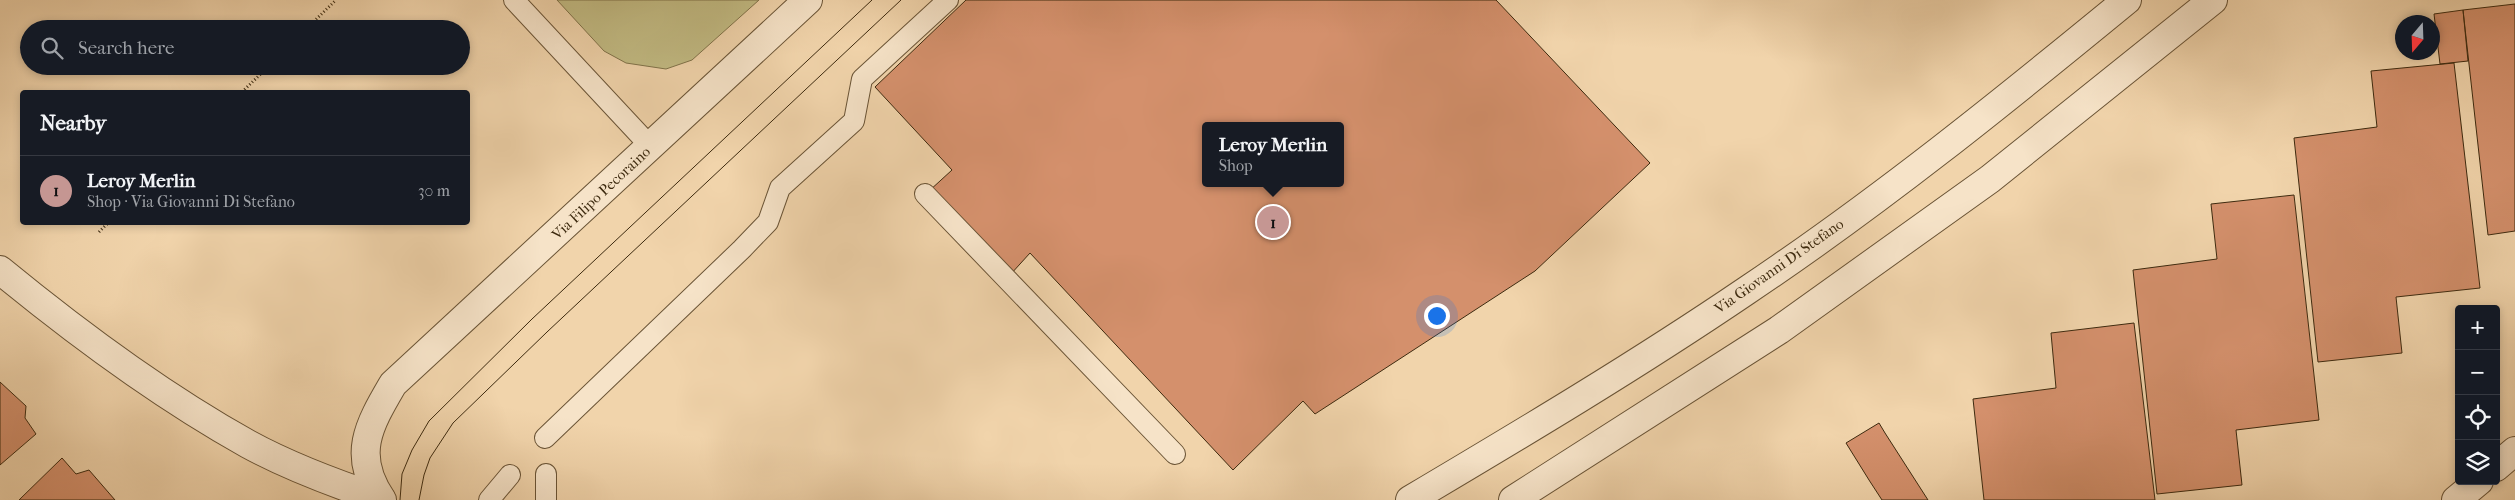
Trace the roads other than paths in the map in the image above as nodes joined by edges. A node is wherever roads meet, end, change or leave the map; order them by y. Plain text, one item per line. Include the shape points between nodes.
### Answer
1 (514, 0) edge
2 (808, 0) edge
3 (948, 0) edge
4 (2127, 0) edge
5 (2213, 0) edge
6 (651, 147) junction
7 (924, 194) dead end
8 (0, 270) edge
9 (545, 438) dead end
10 (2515, 451) edge
11 (1174, 454) dead end
12 (2500, 463) edge
13 (546, 474) dead end
14 (510, 475) dead end
15 (2474, 485) edge
16 (381, 500) edge
17 (490, 500) edge
18 (546, 500) edge
19 (1410, 500) edge
20 (1513, 500) edge
21 (2456, 500) edge

1 - 6 lane
2 - 6 street, Via Filipo Pecoraino
3 - 9 lane via 862,79 854,121 780,188 768,222
4 - 19 street, Via Giovanni Di Stefano via 1956,139 1746,291
5 - 20 street via 1990,179 1779,330
6 - 16 street, Via Filipo Pecoraino via 393,384 365,440 367,472
7 - 11 lane
8 - 16 street via 65,324 133,372 236,437 311,474
10 - 12 street
13 - 18 lane
14 - 17 lane
15 - 21 street

